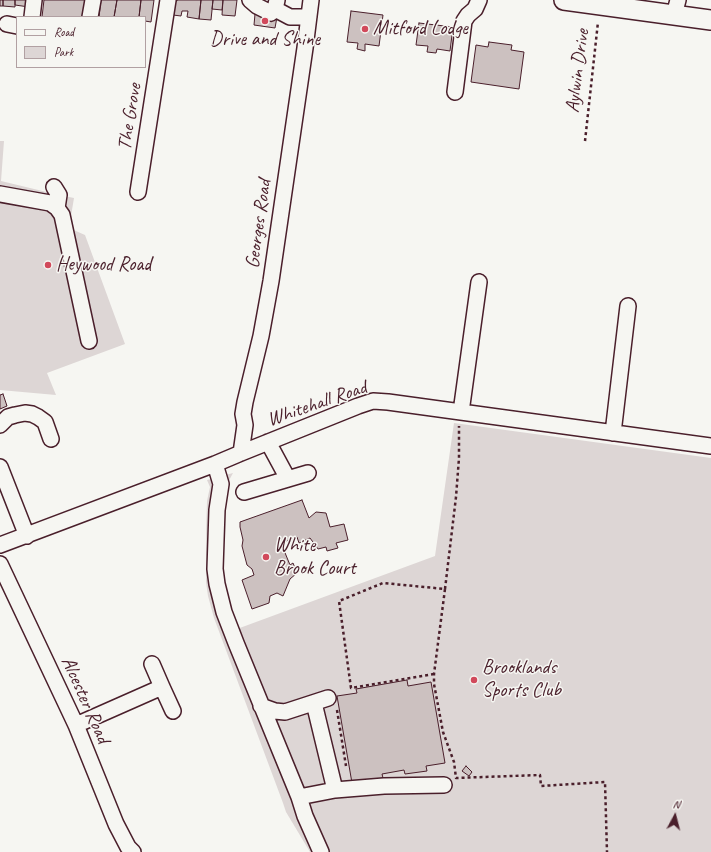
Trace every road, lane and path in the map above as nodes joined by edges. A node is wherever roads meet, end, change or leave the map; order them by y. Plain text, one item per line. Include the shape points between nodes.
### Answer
1 (34, 0) edge
2 (39, 0) edge
3 (94, 0) edge
4 (168, 0) edge
5 (250, 0) edge
6 (311, 0) edge
7 (479, 0) edge
8 (564, 0) edge
9 (276, 4) edge
10 (600, 5) junction
11 (676, 7) edge
12 (32, 16) edge
13 (39, 16) edge
14 (90, 16) edge
15 (309, 17) junction
16 (711, 20) edge
17 (455, 92) dead end
18 (584, 141) dead end
19 (54, 187) dead end
20 (138, 192) dead end
21 (0, 194) edge
22 (57, 208) junction
23 (479, 282) dead end
24 (628, 306) dead end
25 (89, 341) dead end
26 (461, 412) junction
27 (0, 425) edge
28 (613, 433) junction
29 (51, 439) dead end
30 (268, 442) junction
31 (711, 446) edge
32 (241, 453) junction
33 (215, 464) junction
34 (0, 468) edge
35 (308, 473) dead end
36 (288, 480) junction
37 (244, 492) dead end
38 (27, 536) junction
39 (0, 545) edge
40 (0, 564) edge
41 (445, 589) junction
42 (152, 664) dead end
43 (434, 674) junction
44 (162, 687) junction
45 (328, 698) joint
46 (314, 703) junction
47 (262, 706) junction
48 (173, 712) dead end
49 (76, 725) junction
50 (444, 785) dead end
51 (343, 789) junction
52 (299, 797) junction
53 (133, 852) edge
54 (321, 852) edge
55 (607, 852) edge

1 - 12 street
2 - 13 street
3 - 14 street
4 - 20 street, The Grove
5 - 9 street via 271,13
6 - 15 street, Georges Road
7 - 17 street via 464,21
8 - 10 main road
9 - 15 street via 290,17
10 - 11 main road
10 - 18 path, Aylwin Drive
11 - 16 main road
15 - 32 street, Georges Road via 271,281 243,414 245,426
19 - 22 street via 59,195
21 - 22 street via 50,203
22 - 25 street via 65,224
23 - 26 street
24 - 28 street
26 - 28 street, Whitehall Road
26 - 30 street, Whitehall Road via 373,402
26 - 41 path via 456,497
27 - 29 street via 8,417 32,414 45,422
28 - 31 street, Whitehall Road
30 - 32 street, Whitehall Road
30 - 36 street
32 - 33 street, Whitehall Road
33 - 38 street, Whitehall Road
33 - 47 street via 221,484 217,510 217,584 224,612
34 - 38 street
35 - 36 street
36 - 37 street
38 - 39 street, Whitehall Road
40 - 49 street, Alcester Road
41 - 43 path
41 - 43 path via 383,583 339,601 351,688
42 - 44 street
43 - 55 path via 443,732 454,762 456,778 540,775 541,786 605,782
44 - 48 street
44 - 49 street
45 - 46 street
45 - 51 path via 334,697
46 - 47 street via 285,712
46 - 51 street
47 - 52 street
49 - 53 street, Alcester Road via 116,824
50 - 51 street
51 - 52 street
52 - 54 street

